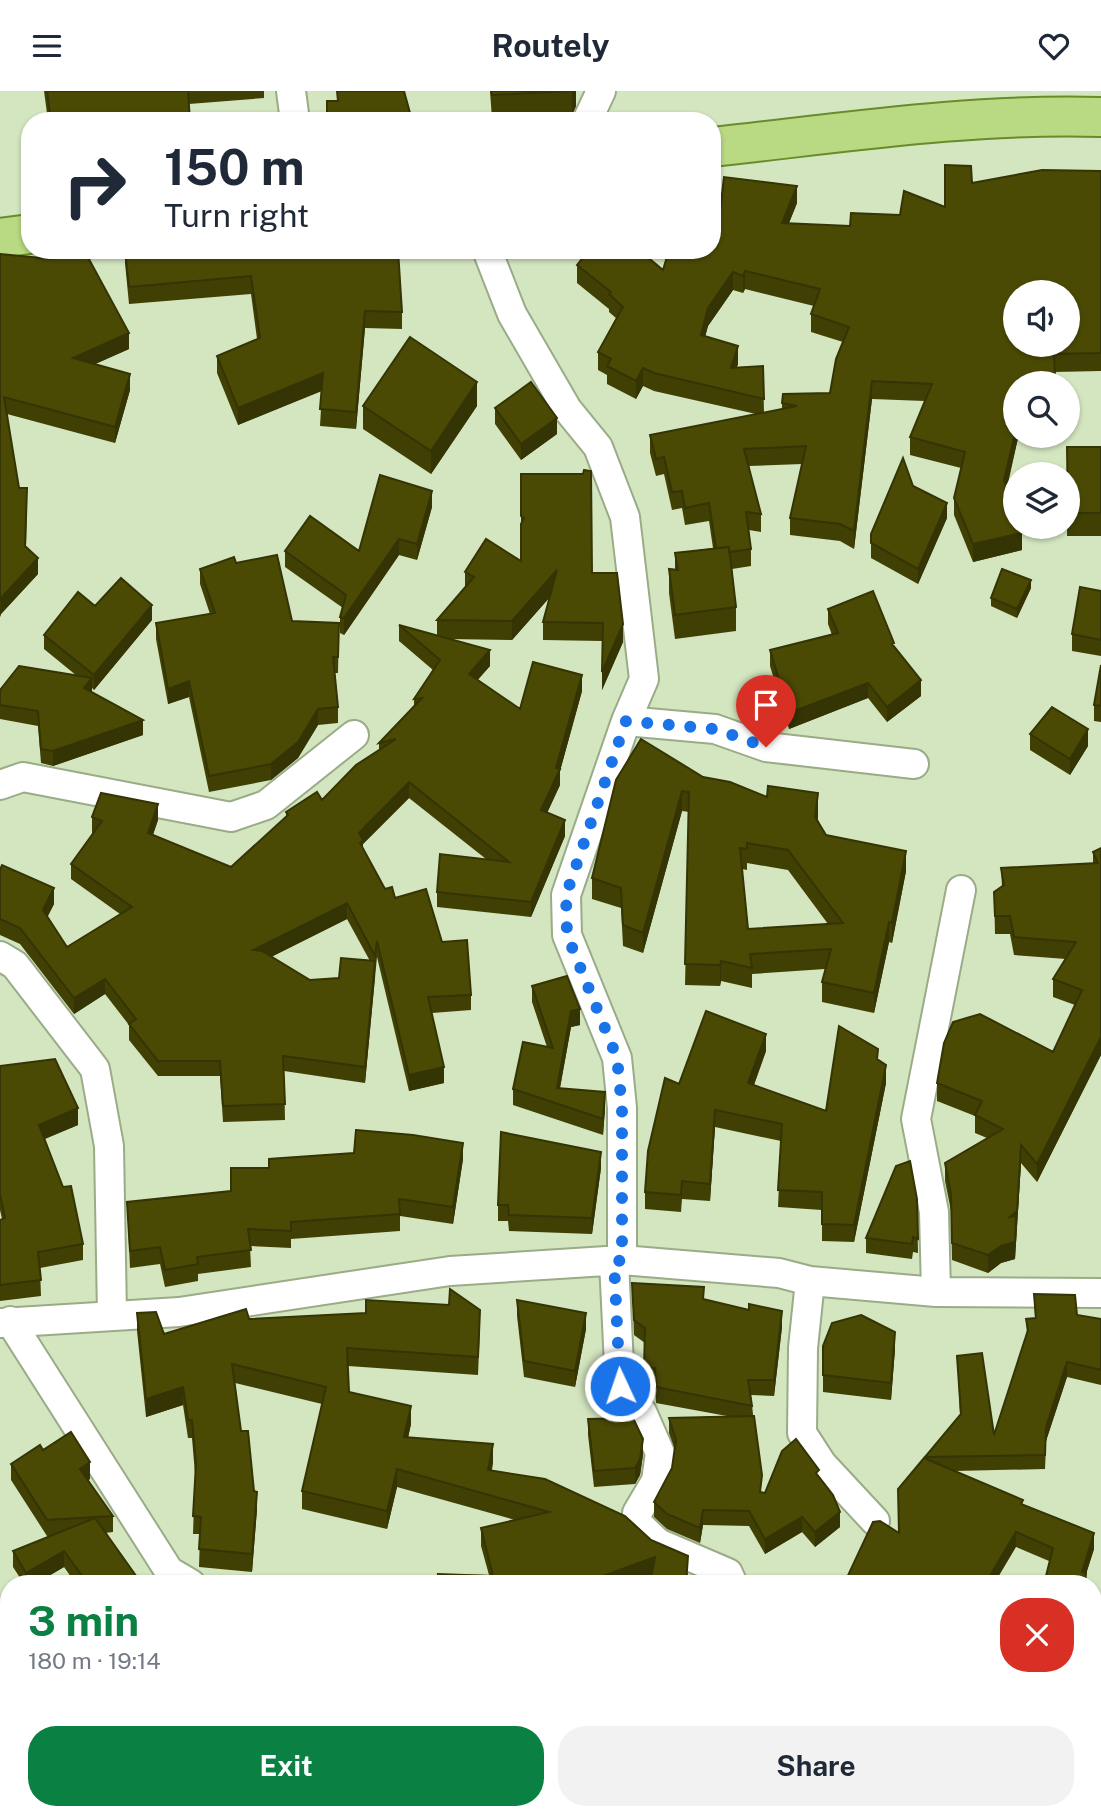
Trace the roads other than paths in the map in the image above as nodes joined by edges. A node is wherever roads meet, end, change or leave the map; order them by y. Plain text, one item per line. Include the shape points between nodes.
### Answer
1 (291, 91) edge
2 (601, 91) edge
3 (294, 112) edge
4 (591, 112) edge
5 (1101, 117) edge
6 (721, 146) edge
7 (21, 235) edge
8 (0, 238) edge
9 (491, 259) edge
10 (626, 721) junction
11 (354, 735) dead end
12 (914, 764) dead end
13 (0, 785) edge
14 (961, 890) dead end
15 (0, 956) edge
16 (618, 1261) junction
17 (810, 1281) junction
18 (936, 1292) junction
19 (1101, 1293) edge
20 (113, 1315) junction
21 (5, 1322) edge
22 (875, 1521) edge
23 (176, 1575) edge
24 (729, 1575) edge

1 - 3 street
2 - 4 street
5 - 6 main road via 943,121
7 - 8 main road
9 - 10 street via 512,314 567,409 598,447 625,517 644,679
10 - 12 street via 715,729 766,747
10 - 16 street via 566,895 567,935 617,1058 622,1108
11 - 13 street via 266,805 231,817 23,777
14 - 18 street via 916,1118 934,1212
15 - 20 street via 15,965 95,1069 110,1146
16 - 17 street via 779,1273
16 - 20 street via 450,1272 179,1312
16 - 24 street via 620,1386 642,1412 660,1453 656,1481 637,1513 638,1524 658,1543
17 - 18 street
17 - 22 street via 802,1433 821,1464
18 - 19 street
20 - 21 street
21 - 23 street

